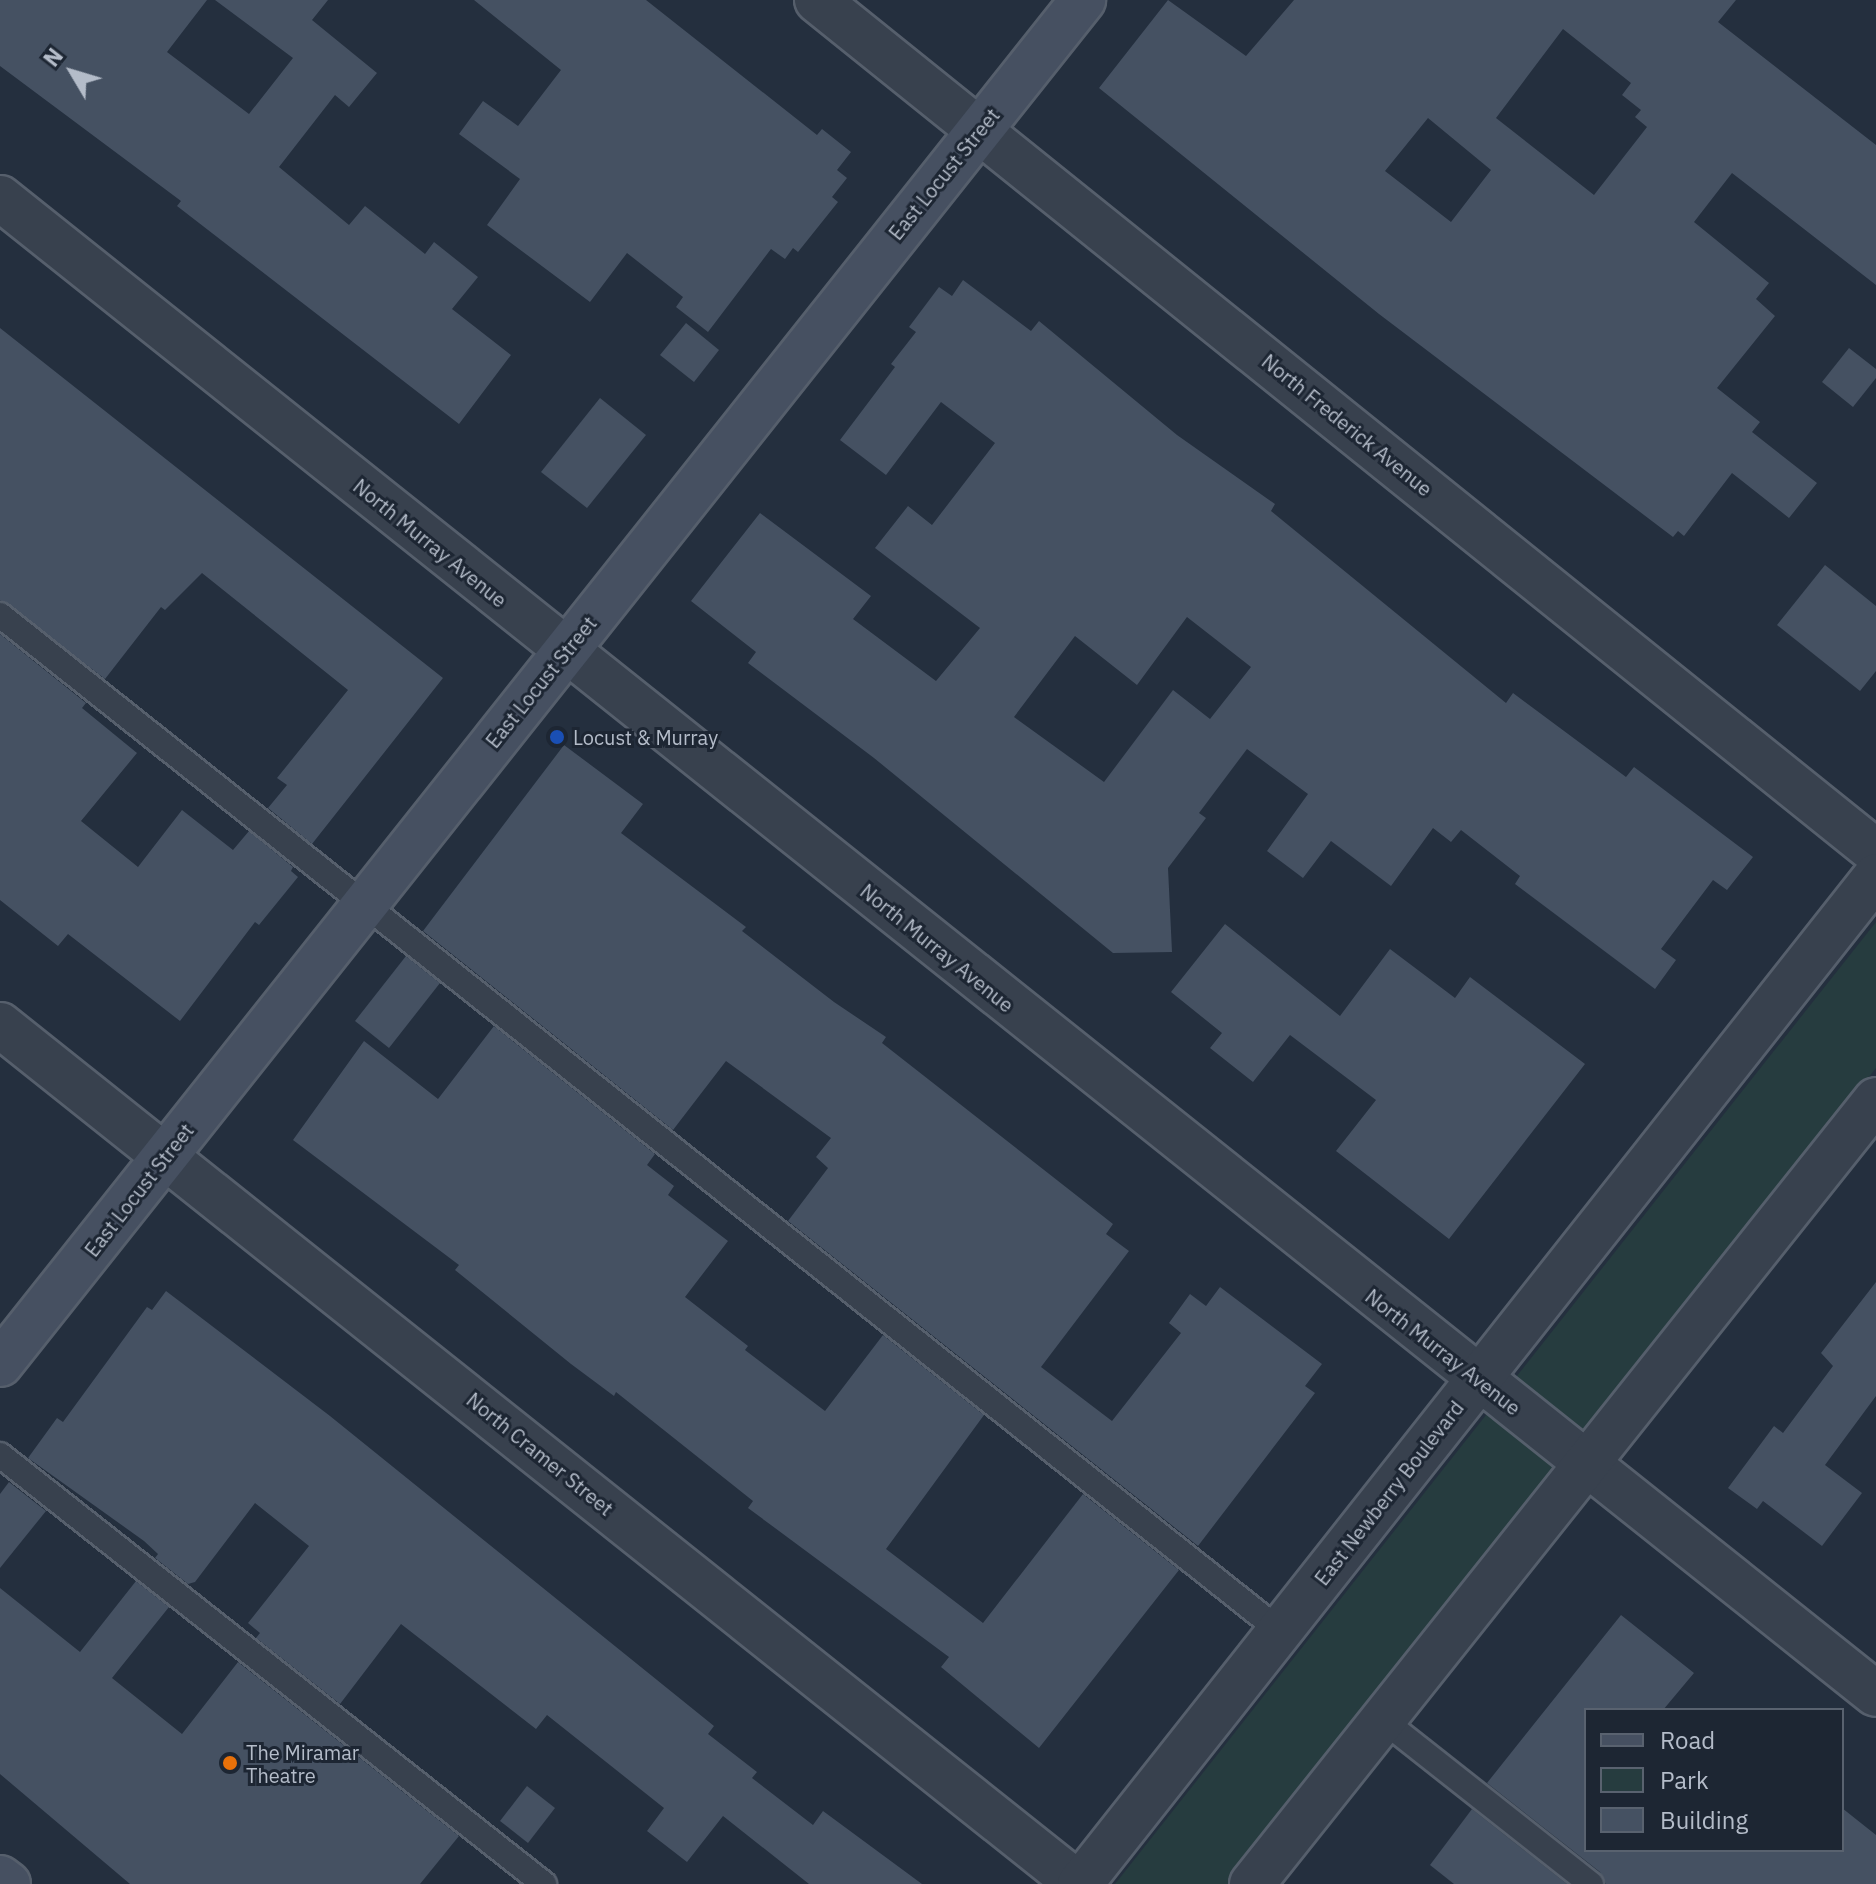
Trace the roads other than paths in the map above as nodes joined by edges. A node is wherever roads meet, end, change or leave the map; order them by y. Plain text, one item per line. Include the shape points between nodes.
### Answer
1 (817, 0) edge
2 (1083, 0) edge
3 (981, 128) junction
4 (0, 198) edge
5 (0, 615) edge
6 (565, 652) junction
7 (1876, 852) edge
8 (1876, 876) edge
9 (363, 906) junction
10 (0, 1025) edge
11 (1876, 1100) edge
12 (165, 1156) junction
13 (0, 1364) edge
14 (1478, 1380) junction
15 (0, 1455) edge
16 (1586, 1465) junction
17 (1280, 1631) junction
18 (1876, 1694) edge
19 (1383, 1720) junction
20 (0, 1878) edge
21 (8, 1884) edge
22 (544, 1884) edge
23 (1079, 1884) edge
24 (1252, 1884) edge
25 (1591, 1884) edge

1 - 3 street, North Frederick Avenue
2 - 3 main road, East Locust Street
3 - 6 main road, East Locust Street
3 - 7 street, North Frederick Avenue
4 - 6 street, North Murray Avenue
5 - 9 lane
6 - 9 main road, East Locust Street
6 - 14 street, North Murray Avenue
8 - 14 street, East Newberry Boulevard
9 - 12 main road, East Locust Street
9 - 17 lane
10 - 12 street, North Cramer Street
11 - 16 street
12 - 13 main road, East Locust Street
12 - 23 street, North Cramer Street
14 - 16 street, North Murray Avenue
14 - 17 street, East Newberry Boulevard
15 - 22 lane
16 - 18 street, North Murray Avenue
16 - 19 street
17 - 23 street, East Newberry Boulevard
19 - 24 street
19 - 25 lane
20 - 21 main road

